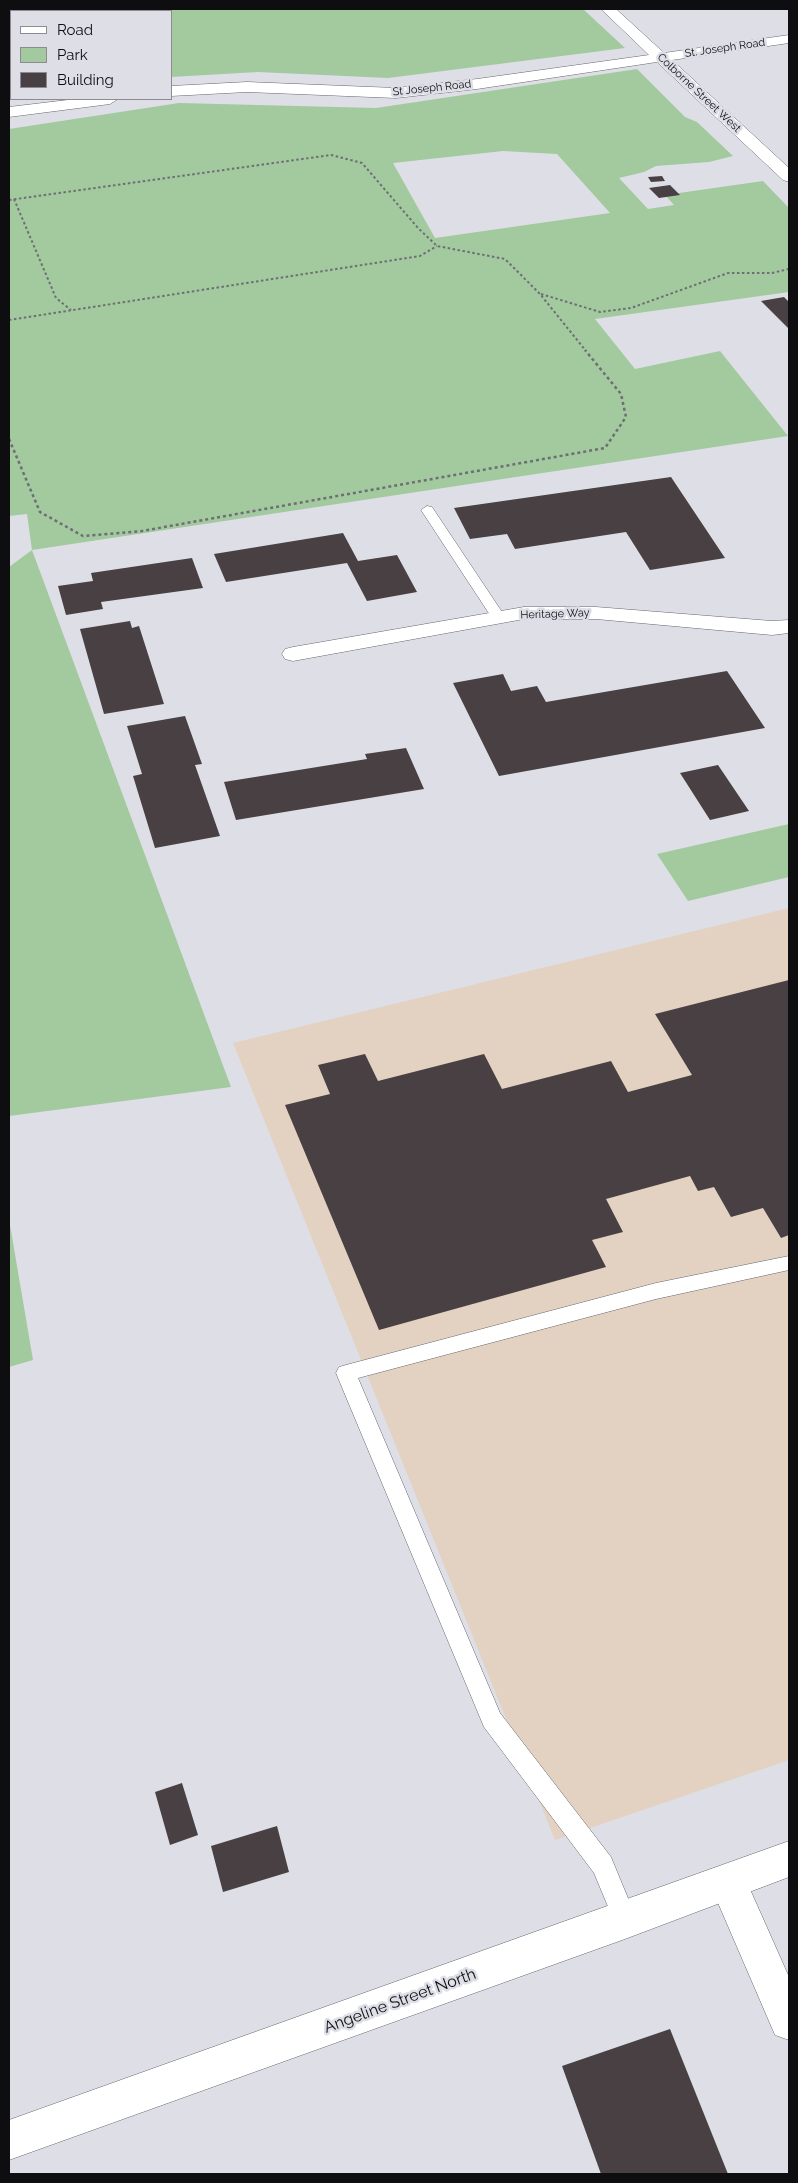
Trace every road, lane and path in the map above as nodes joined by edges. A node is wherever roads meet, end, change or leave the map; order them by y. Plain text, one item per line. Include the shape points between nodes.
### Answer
1 (608, 9) edge
2 (789, 39) edge
3 (660, 57) junction
4 (172, 91) edge
5 (102, 100) edge
6 (9, 112) edge
7 (789, 177) edge
8 (9, 200) edge
9 (14, 200) junction
10 (437, 246) junction
11 (789, 270) edge
12 (540, 294) junction
13 (71, 310) junction
14 (9, 320) edge
15 (9, 439) edge
16 (427, 510) dead end
17 (499, 618) junction
18 (789, 627) edge
19 (293, 654) dead end
20 (789, 1262) edge
21 (789, 1859) edge
22 (728, 1882) junction
23 (625, 1920) junction
24 (789, 2021) edge
25 (9, 2140) edge

1 - 3 street, Colborne Street West
2 - 3 street, St. Joseph Road
3 - 4 street, St Joseph Road via 396,93 247,87
3 - 7 street, Colborne Street West
5 - 6 street
8 - 9 path
9 - 10 path via 331,155 362,163
9 - 13 path via 56,298
10 - 12 path via 504,259
10 - 13 path via 420,256
11 - 12 path via 728,273 631,308 600,312
12 - 15 path via 621,394 626,417 605,448 142,531 83,536 40,512
13 - 14 path
16 - 17 lane
17 - 18 street, Heritage Way via 524,613 596,613
17 - 19 street, Heritage Way
20 - 23 lane via 656,1291 346,1373 492,1720 603,1865
21 - 22 street, Angeline Street North
22 - 23 street, Angeline Street North
22 - 24 street
23 - 25 street, Angeline Street North

